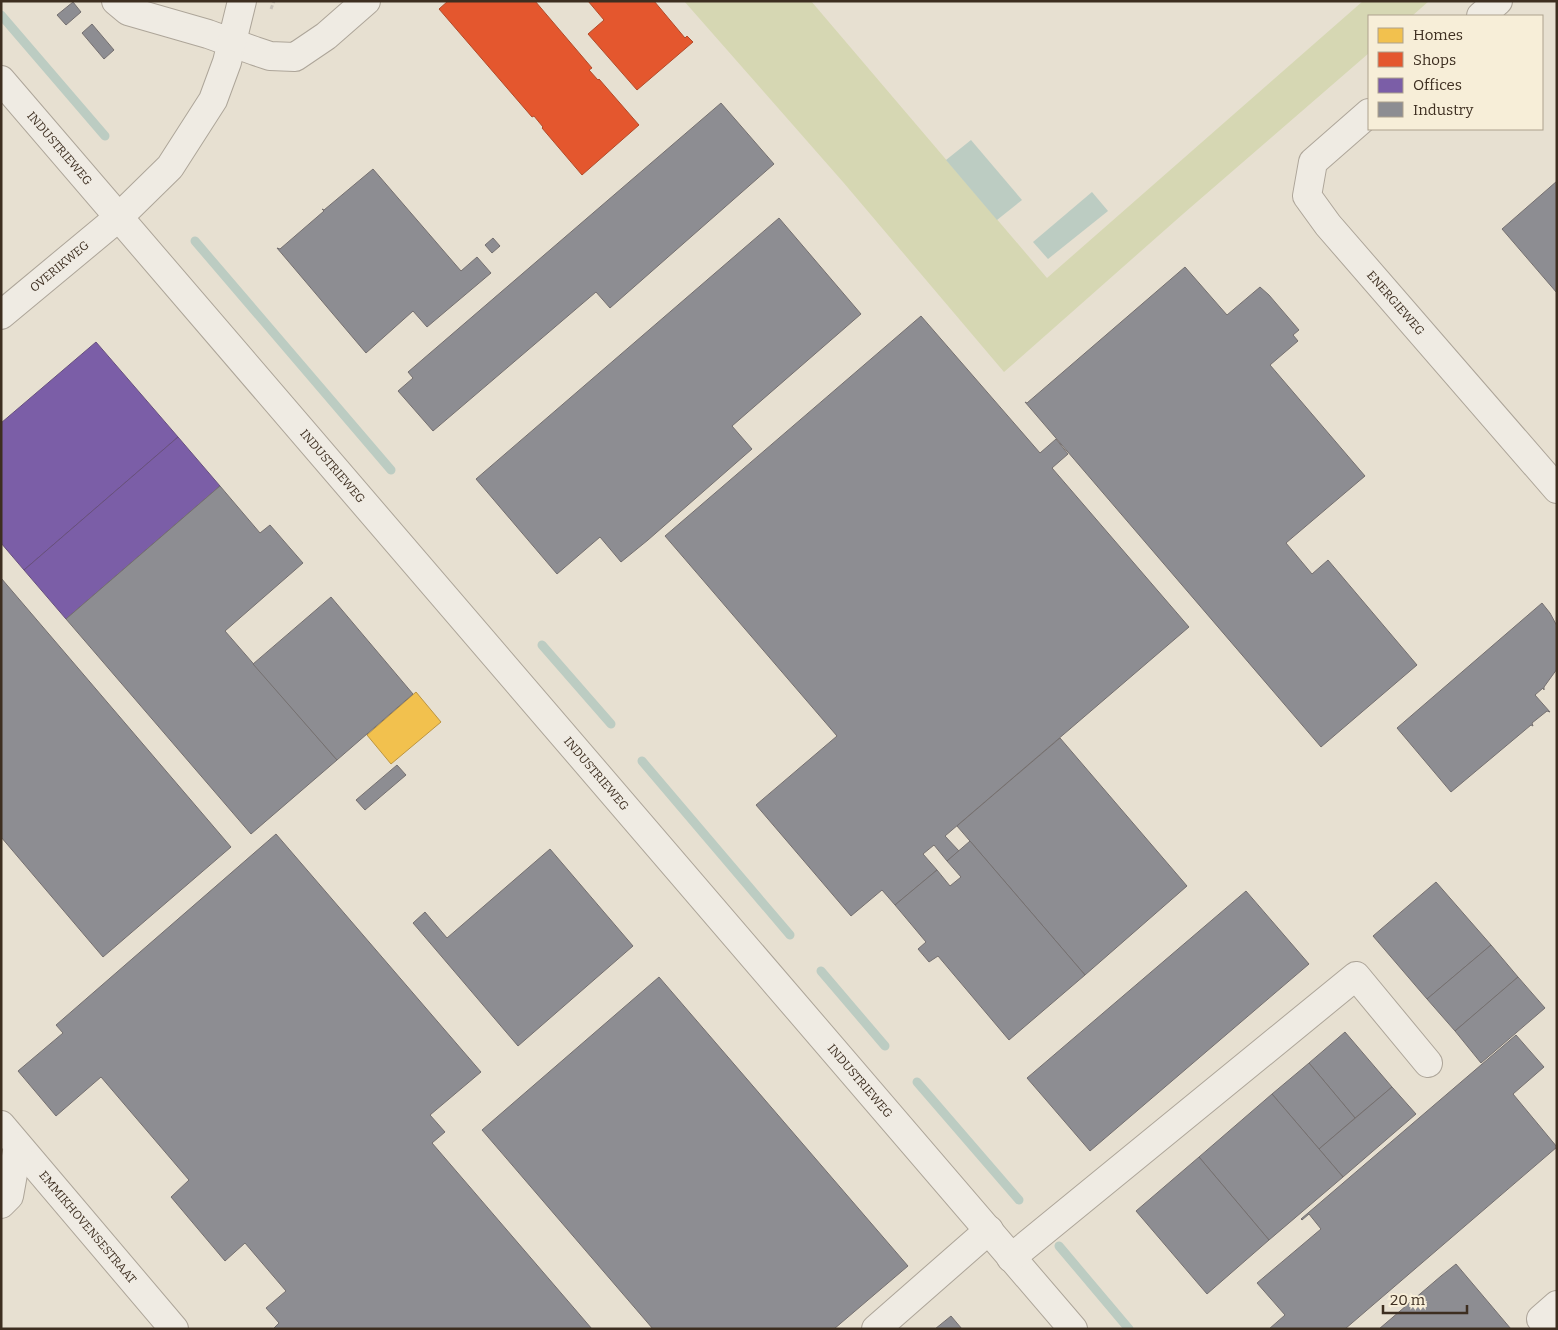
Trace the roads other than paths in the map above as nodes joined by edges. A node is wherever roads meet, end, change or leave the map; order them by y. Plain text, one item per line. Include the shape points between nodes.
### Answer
1 (116, 1) edge
2 (242, 1) edge
3 (366, 1) edge
4 (1498, 1) edge
5 (1482, 15) edge
6 (231, 42) junction
7 (1, 80) edge
8 (1368, 114) edge
9 (119, 217) junction
10 (1, 314) edge
11 (1557, 489) edge
12 (1428, 1063) dead end
13 (1, 1125) edge
14 (18, 1146) junction
15 (1, 1204) edge
16 (989, 1230) junction
17 (1011, 1258) junction
18 (1557, 1305) edge
19 (174, 1329) edge
20 (876, 1329) edge
21 (1073, 1329) edge
22 (1549, 1329) edge

1 - 6 street via 128,11
2 - 6 street
3 - 6 street via 295,58 270,56
4 - 5 street
6 - 9 street via 213,100 170,167
7 - 9 street, INDUSTRIEWEG
8 - 11 street, ENERGIEWEG via 1313,162 1307,196 1328,225
9 - 10 street, OVERIKWEG
9 - 16 street, INDUSTRIEWEG
12 - 17 street via 1356,976
13 - 14 street, EMMIKHOVENSESTRAAT
14 - 15 street via 9,1196
14 - 19 street, EMMIKHOVENSESTRAAT
16 - 17 street, INDUSTRIEWEG
16 - 20 street
17 - 21 street, INDUSTRIEWEG
18 - 22 street via 1541,1319

